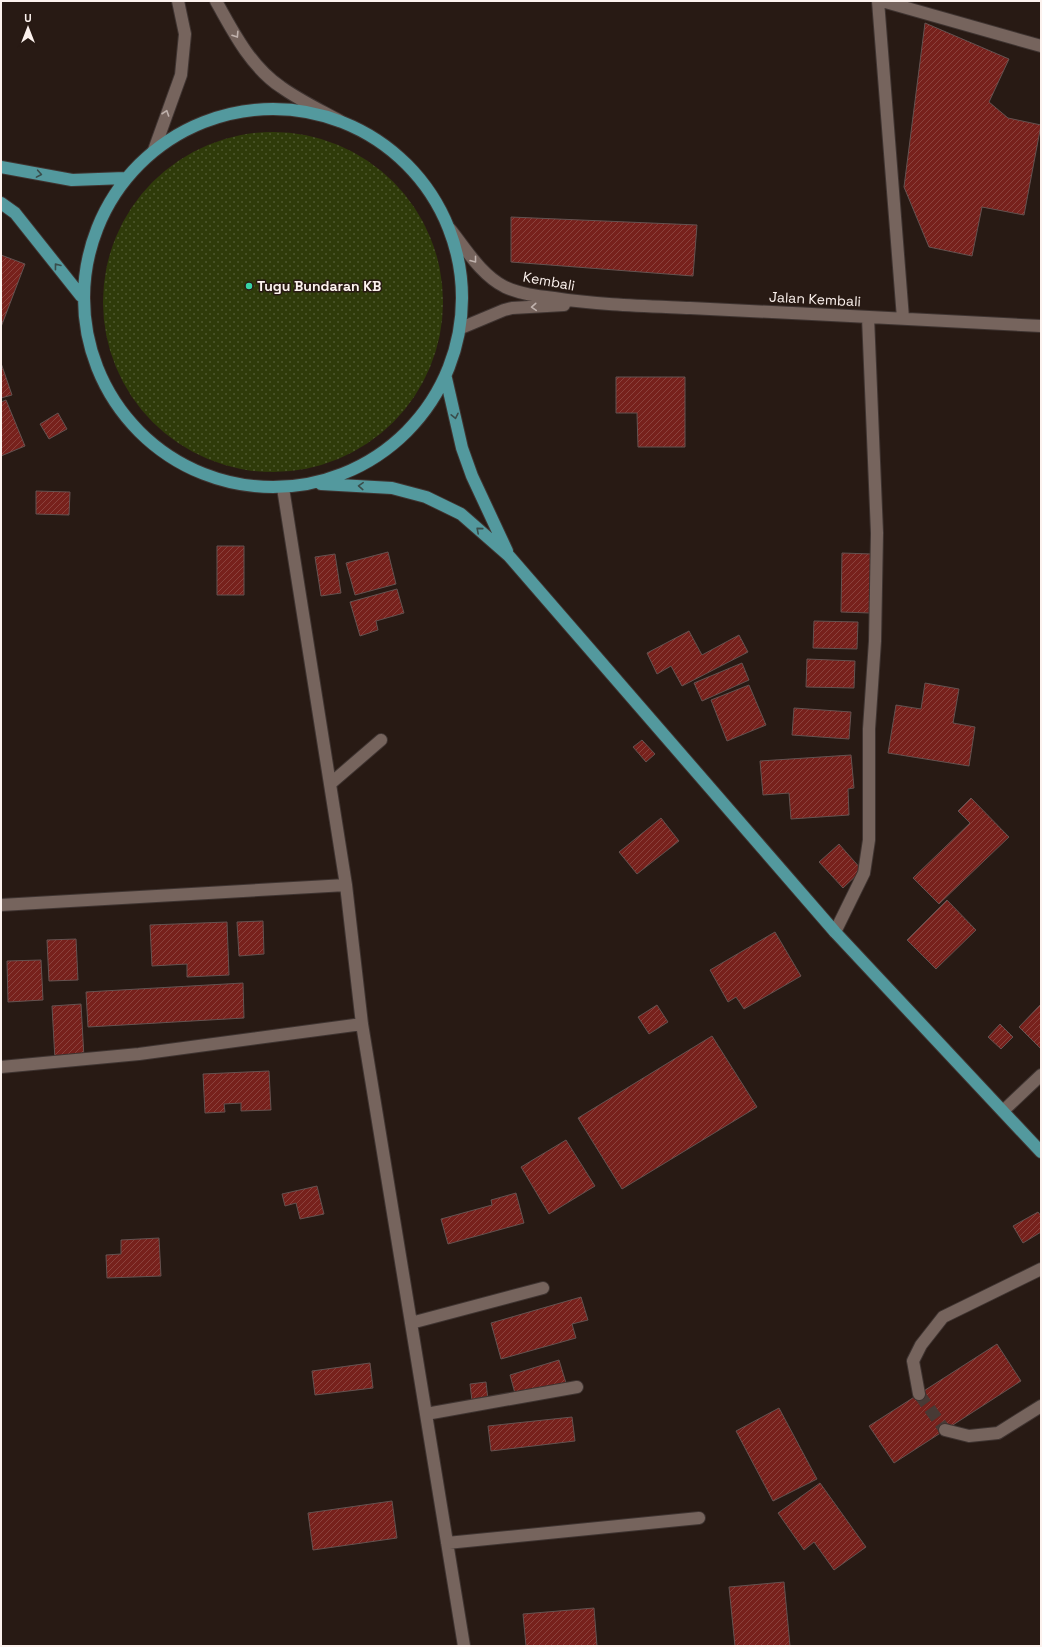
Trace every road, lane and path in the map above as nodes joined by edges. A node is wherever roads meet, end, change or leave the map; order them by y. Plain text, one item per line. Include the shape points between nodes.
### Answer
1 (178, 1) edge
2 (216, 1) edge
3 (878, 1) edge
4 (882, 1) edge
5 (1041, 46) edge
6 (340, 121) junction
7 (154, 150) junction
8 (1, 167) edge
9 (125, 178) junction
10 (1, 203) edge
11 (450, 229) junction
12 (81, 296) junction
13 (587, 303) junction
14 (868, 317) junction
15 (903, 318) junction
16 (1041, 326) edge
17 (461, 328) junction
18 (446, 378) junction
19 (316, 484) junction
20 (283, 488) junction
21 (509, 556) junction
22 (381, 740) dead end
23 (330, 784) junction
24 (346, 885) junction
25 (1, 905) edge
26 (835, 932) junction
27 (362, 1024) junction
28 (1, 1067) edge
29 (1041, 1075) edge
30 (1003, 1111) junction
31 (1041, 1152) edge
32 (1041, 1269) edge
33 (542, 1288) dead end
34 (411, 1324) junction
35 (577, 1387) dead end
36 (919, 1394) tunnel mouth
37 (1041, 1406) edge
38 (426, 1414) junction
39 (945, 1430) tunnel mouth
40 (699, 1518) dead end
41 (447, 1543) junction
42 (464, 1646) edge

7 -> 1 street via 181,75 185,34
2 -> 6 street via 252,61 280,86
3 - 15 street
4 - 5 street
6 - 7 main road via 292,110 243,111 196,125
6 - 11 main road via 386,146 424,183
7 - 9 main road
8 -> 9 main road via 72,180
9 - 12 main road via 102,214 92,240 87,254
12 -> 10 main road via 15,213
11 -> 13 street, Kembali via 480,267 504,286 518,292
11 - 17 main road via 463,278
12 - 20 main road via 94,364 120,412 164,455 221,481
13 - 14 street, Jalan Kembali
13 -> 17 street, Kembali via 512,308
14 - 15 street, Jalan Kembali
14 - 26 street via 877,533 875,641 869,729 869,840 864,873
15 - 16 street, Jalan Kembali
17 - 18 main road
18 - 19 main road via 424,415 393,446 357,469
18 -> 21 main road via 462,448 472,476
19 - 20 main road
21 -> 19 main road via 461,514 426,497 392,488
20 - 23 street
21 - 26 main road
22 - 23 street
23 - 24 street
24 - 25 street
24 - 27 street
26 - 30 main road
27 - 28 street via 139,1054
27 - 34 street
29 - 30 street
30 - 31 main road
32 - 36 street via 943,1317 921,1345 914,1361
33 - 34 street
34 - 38 street
35 - 38 street
37 - 39 street via 998,1433 969,1436
38 - 41 street
40 - 41 street
41 - 42 street

